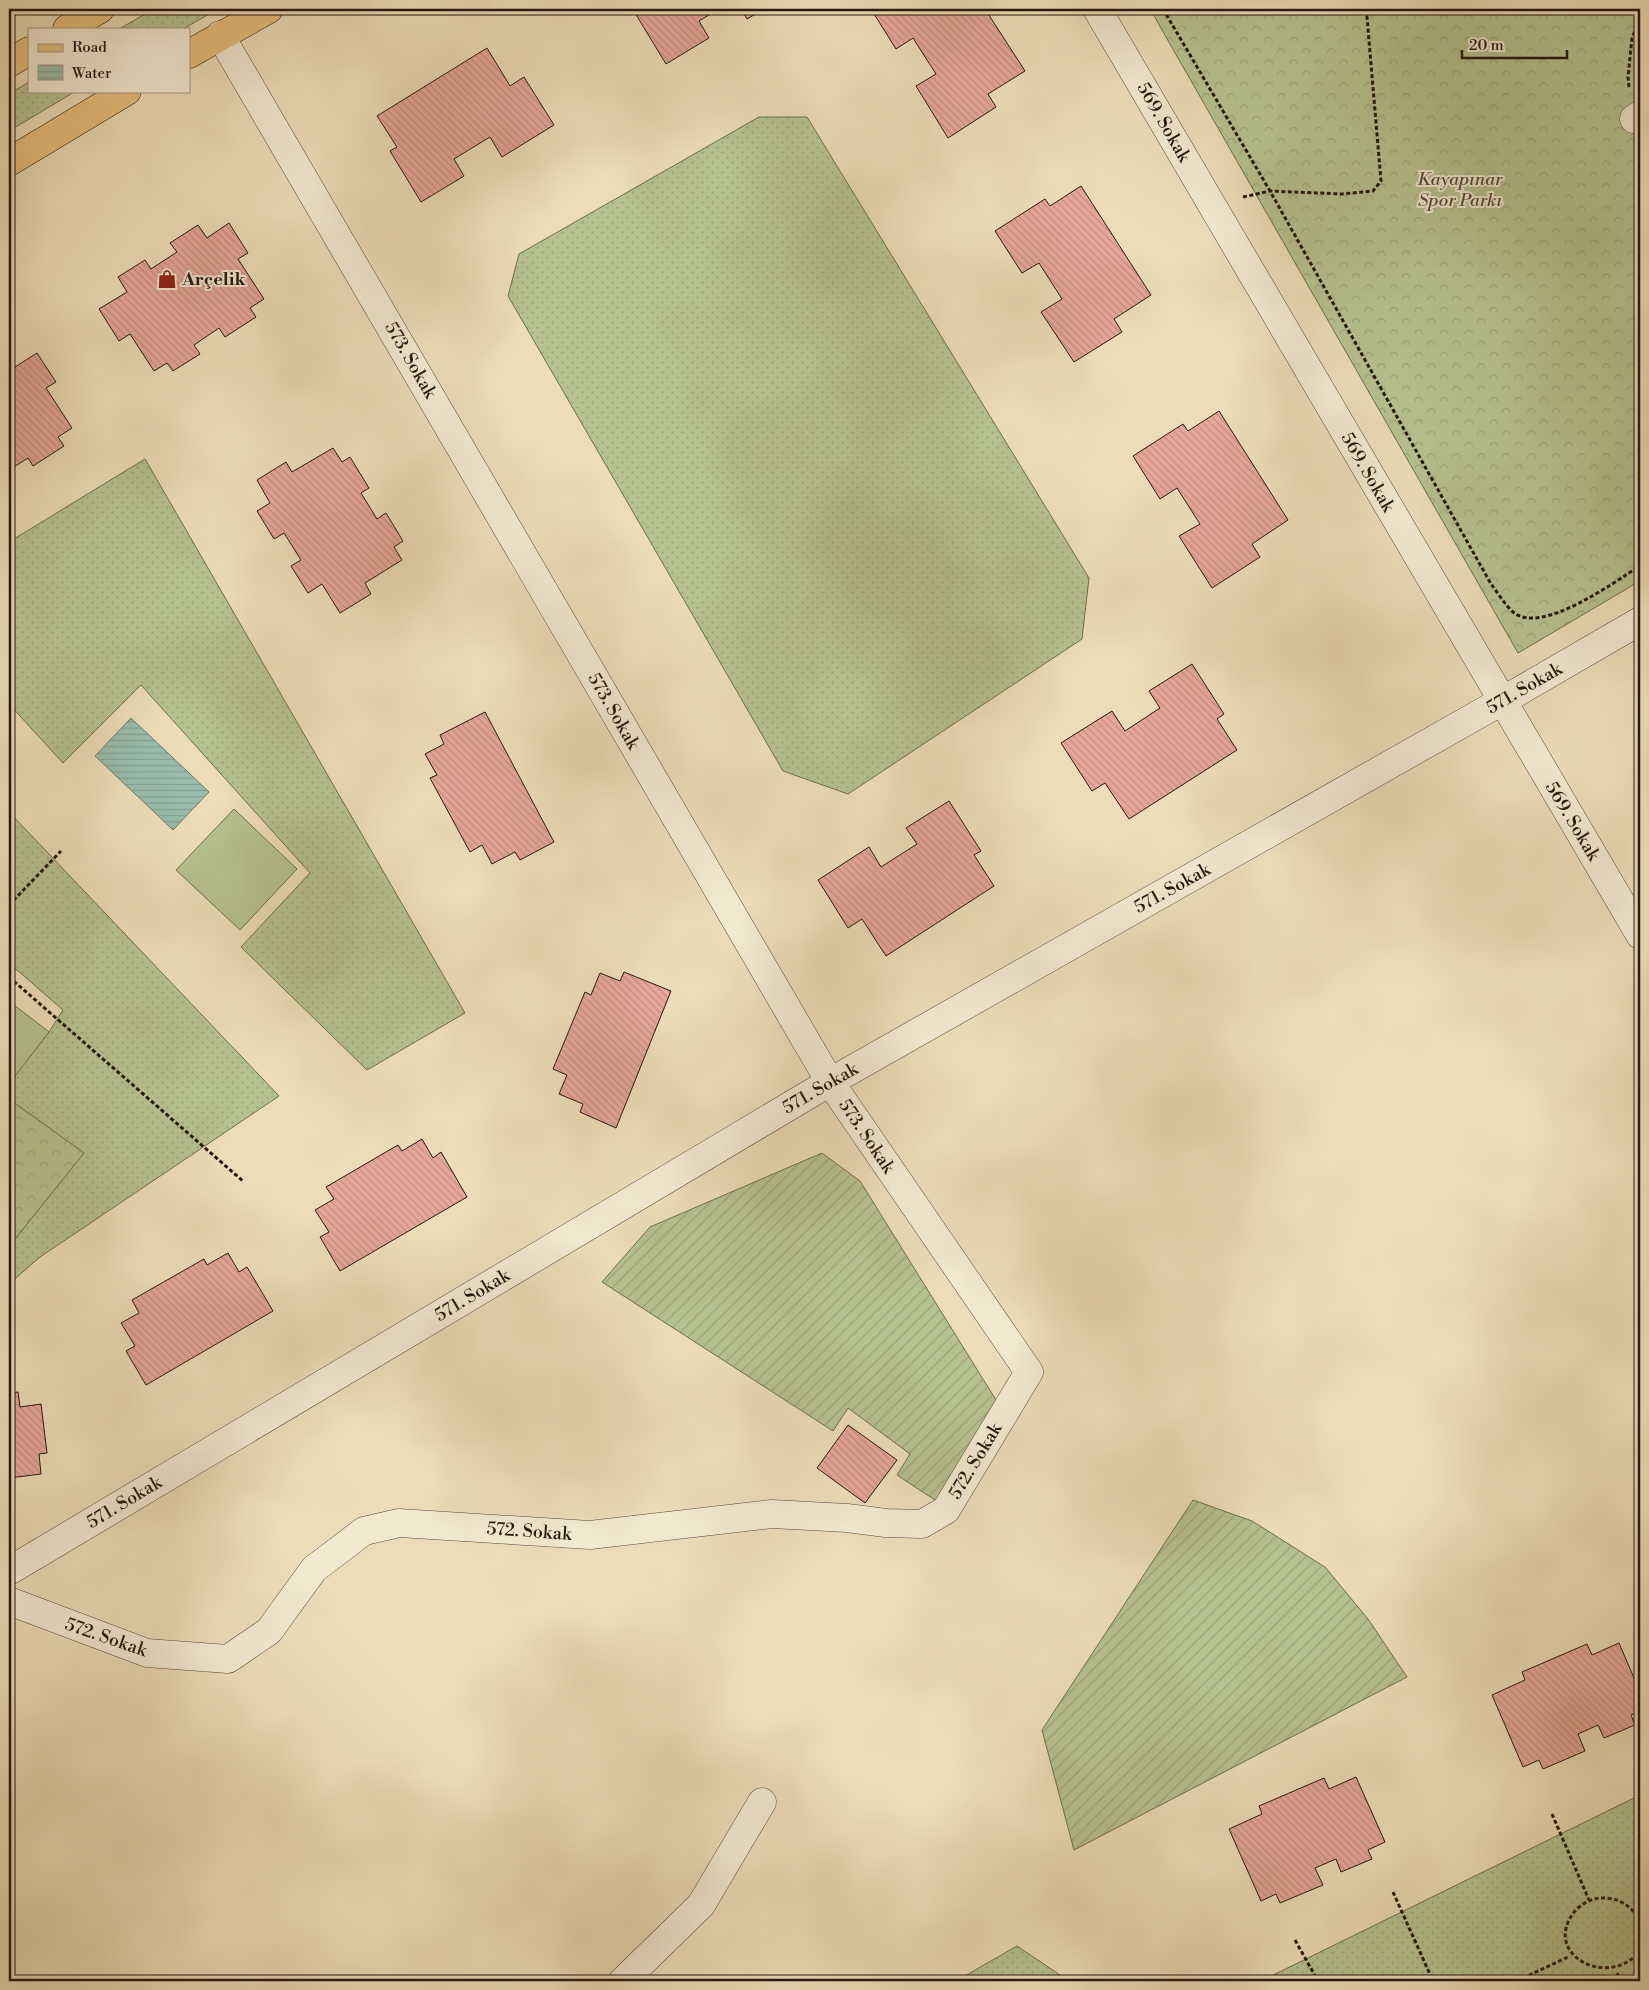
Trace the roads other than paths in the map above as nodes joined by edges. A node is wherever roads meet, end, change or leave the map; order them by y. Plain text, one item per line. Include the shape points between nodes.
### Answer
1 (100, 9) edge
2 (269, 9) edge
3 (1097, 9) edge
4 (69, 28) edge
5 (220, 35) junction
6 (28, 53) edge
7 (190, 53) edge
8 (9, 63) edge
9 (125, 92) edge
10 (9, 162) edge
11 (1640, 621) edge
12 (1502, 701) junction
13 (1640, 935) edge
14 (830, 1082) junction
15 (1029, 1372) joint
16 (9, 1571) edge
17 (9, 1601) edge
18 (762, 1802) dead end
19 (623, 1981) edge

1 - 4 main road
2 - 5 main road
3 - 12 street, 569. Sokak
5 - 7 main road
5 - 14 street, 573. Sokak
6 - 8 main road
9 - 10 main road
11 - 12 street, 571. Sokak
12 - 13 street, 569. Sokak
12 - 14 street, 571. Sokak
14 - 15 street, 573. Sokak
14 - 16 street, 571. Sokak
15 - 17 street, 572. Sokak via 946,1510 922,1524 772,1514 590,1535 399,1523 364,1531 314,1569 269,1631 228,1659 147,1653
18 - 19 street via 701,1905

